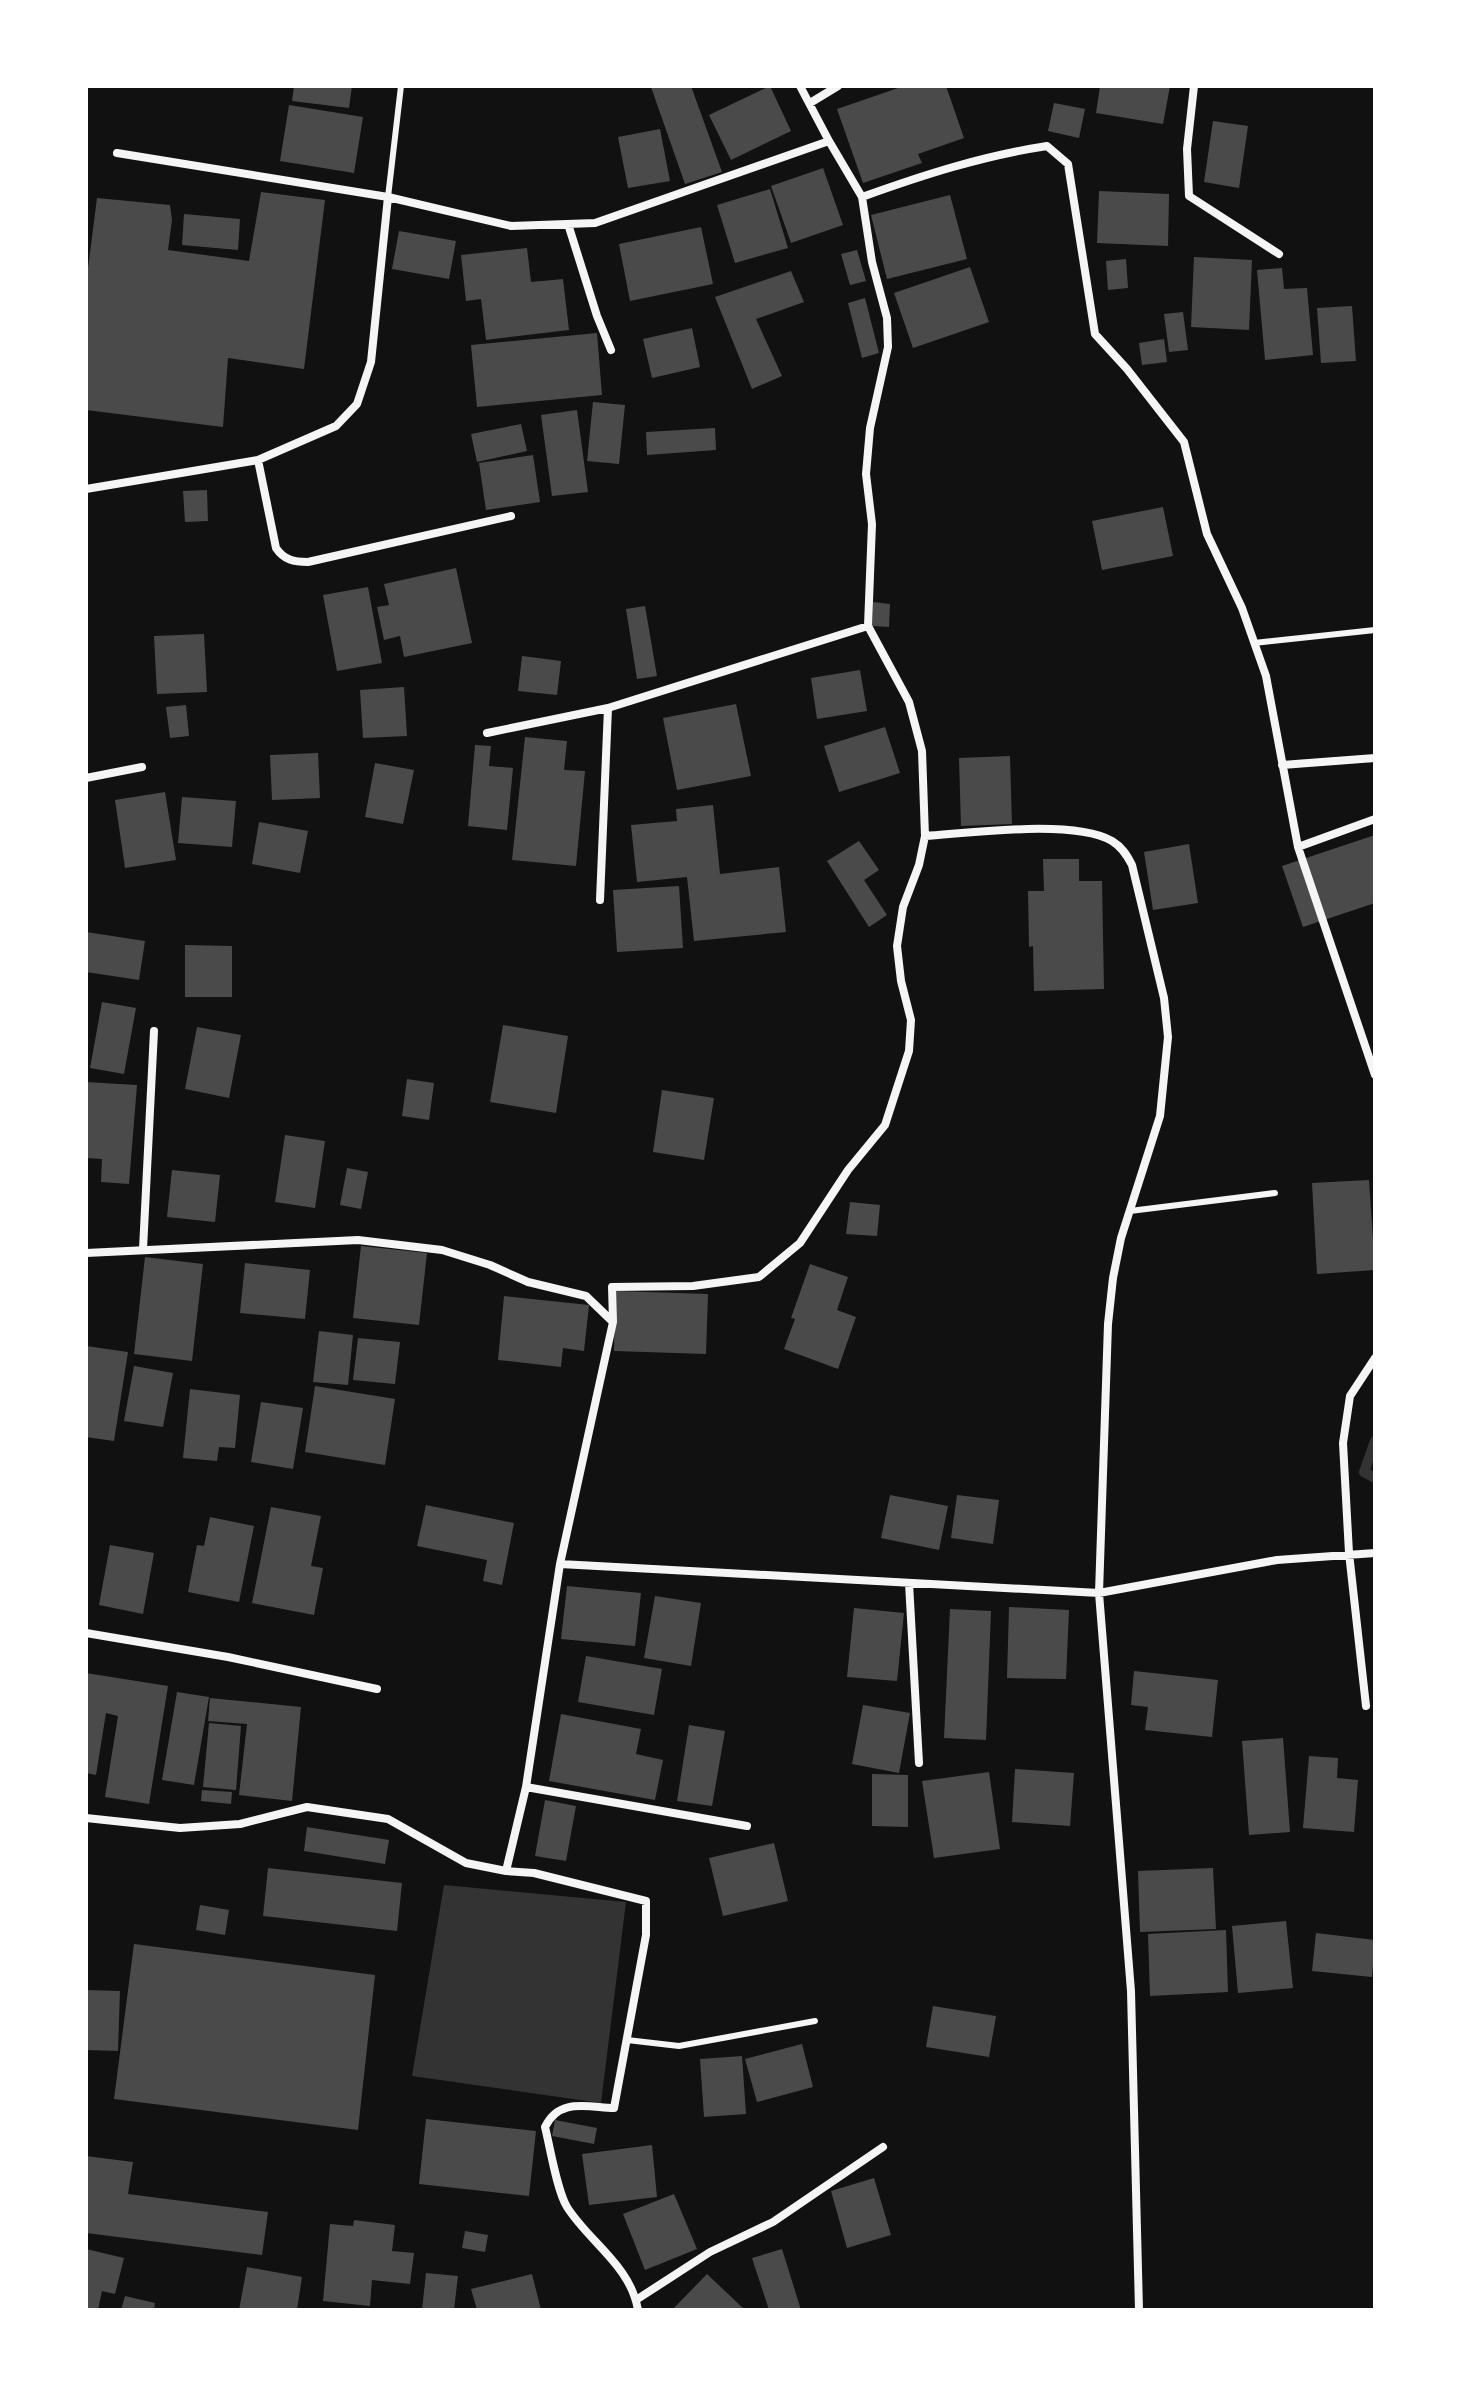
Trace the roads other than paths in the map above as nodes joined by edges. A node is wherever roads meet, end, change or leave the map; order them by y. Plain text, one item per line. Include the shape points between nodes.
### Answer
1 (401, 86) edge
2 (800, 86) edge
3 (838, 86) edge
4 (1194, 86) edge
5 (810, 103) junction
6 (829, 141) junction
7 (117, 153) dead end
8 (388, 197) junction
9 (862, 197) junction
10 (568, 224) junction
11 (1279, 254) dead end
12 (611, 350) dead end
13 (258, 460) junction
14 (86, 489) edge
15 (511, 516) dead end
16 (868, 626) junction
17 (1375, 630) edge
18 (1254, 643) junction
19 (608, 708) junction
20 (487, 733) dead end
21 (1375, 758) edge
22 (1282, 765) junction
23 (142, 767) dead end
24 (86, 778) edge
25 (1375, 819) edge
26 (925, 836) junction
27 (1298, 847) junction
28 (600, 900) dead end
29 (154, 1031) dead end
30 (1375, 1075) edge
31 (1275, 1193) dead end
32 (1130, 1211) junction
33 (143, 1249) junction
34 (86, 1253) edge
35 (613, 1322) junction
36 (1375, 1358) edge
37 (1349, 1553) junction
38 (1375, 1553) edge
39 (560, 1564) junction
40 (909, 1583) junction
41 (1099, 1593) junction
42 (86, 1633) edge
43 (377, 1689) dead end
44 (1366, 1706) dead end
45 (919, 1763) dead end
46 (526, 1787) junction
47 (86, 1818) edge
48 (747, 1826) dead end
49 (506, 1871) junction
50 (815, 2021) dead end
51 (627, 2040) junction
52 (883, 2147) dead end
53 (636, 2300) junction
54 (638, 2310) edge
55 (1139, 2310) edge

1 - 8 lane
2 - 5 street
3 - 5 street
4 - 11 street via 1187,149 1189,196
5 - 6 street
6 - 9 street
6 - 10 street via 595,223
7 - 8 street
8 - 10 street via 511,226
8 - 13 street via 371,362 357,404 336,426
9 - 16 street via 888,347 866,474 872,524
9 - 18 street via 1004,152 1047,146 1068,164 1095,334 1184,442 1207,534
10 - 12 street
13 - 14 street
13 - 15 street via 276,548 289,560 308,562
16 - 19 street
16 - 26 street via 909,702 922,751
17 - 18 lane
18 - 22 street via 1266,676
19 - 20 street
19 - 28 street
21 - 22 street
22 - 27 street
23 - 24 street
25 - 27 street
26 - 32 street via 1068,831 1110,840 1128,857 1164,998 1168,1037 1160,1116
26 - 35 street via 897,946 911,1020 909,1051 885,1125 800,1243 759,1277 693,1286 612,1287
27 - 30 street
29 - 33 street
31 - 32 lane
32 - 41 street via 1108,1324
33 - 34 street
33 - 35 street via 358,1240 442,1250 528,1282 586,1296
35 - 39 street
36 - 37 street via 1353,1390 1345,1417
37 - 38 street
37 - 41 street via 1277,1560
37 - 44 street
39 - 40 street
39 - 46 street
40 - 41 street
40 - 45 street
41 - 55 street via 1131,1991
42 - 43 street
46 - 48 street
46 - 49 street
47 - 49 street via 180,1828 240,1824 307,1807 388,1819 466,1863
49 - 51 street via 646,1901 646,1935
50 - 51 lane via 679,2046
51 - 53 street via 614,2108 566,2107 551,2114 545,2127 566,2205 616,2264
52 - 53 street via 773,2222 710,2252
53 - 54 street

